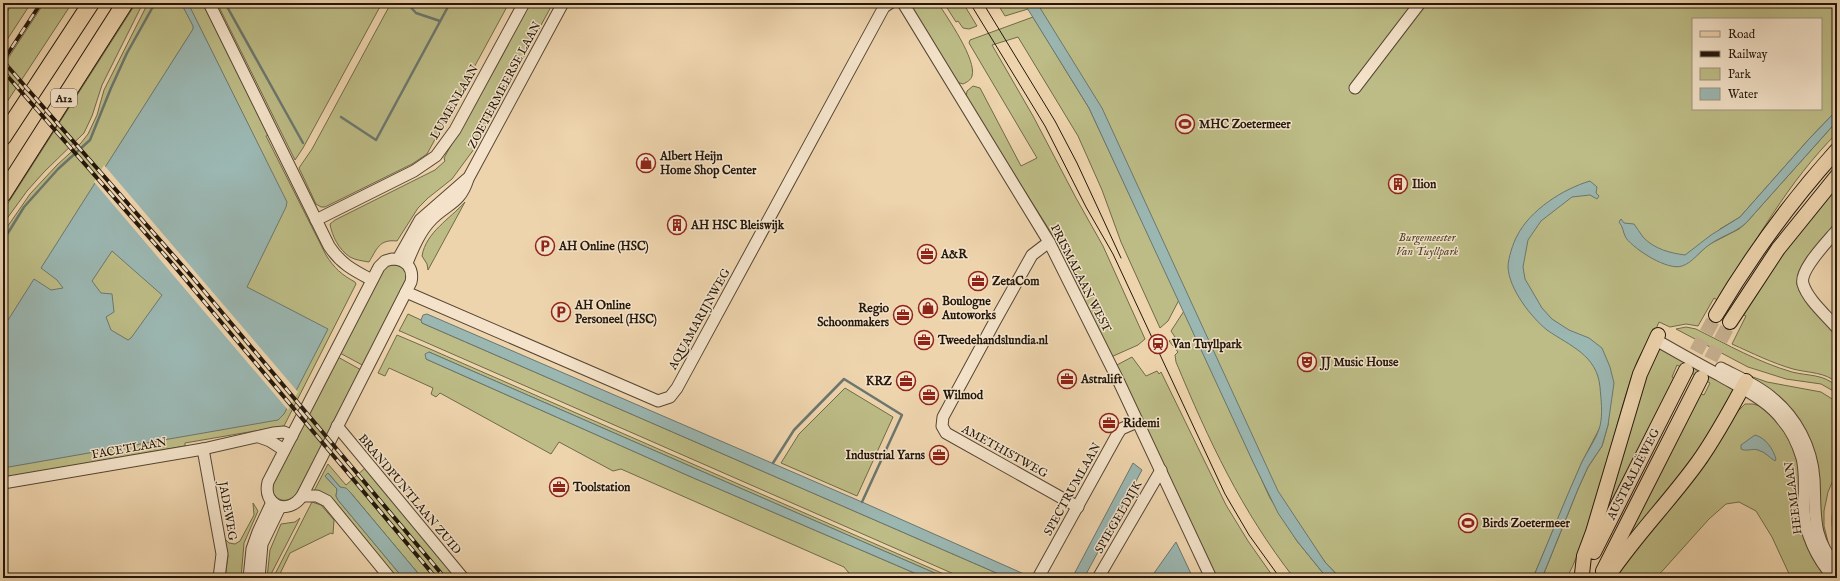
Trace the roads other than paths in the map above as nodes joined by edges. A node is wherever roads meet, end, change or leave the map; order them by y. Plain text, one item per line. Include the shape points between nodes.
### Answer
1 (91, 3) edge
2 (125, 3) edge
3 (209, 3) edge
4 (524, 3) edge
5 (563, 3) edge
6 (890, 3) edge
7 (903, 3) edge
8 (1420, 3) edge
9 (1355, 88) dead end
10 (3, 137) edge
11 (1837, 150) edge
12 (1837, 176) edge
13 (3, 194) edge
14 (316, 220) junction
15 (1837, 230) edge
16 (1049, 242) junction
17 (402, 261) junction
18 (372, 280) junction
19 (406, 292) junction
20 (1716, 315) tunnel mouth
21 (1730, 322) tunnel mouth
22 (1837, 328) edge
23 (1657, 337) joint
24 (1686, 370) tunnel mouth
25 (1701, 378) tunnel mouth
26 (1744, 385) junction
27 (1137, 422) junction
28 (337, 426) junction
29 (292, 436) junction
30 (259, 437) junction
31 (203, 449) junction
32 (284, 450) junction
33 (1161, 470) junction
34 (3, 483) edge
35 (302, 496) junction
36 (276, 504) junction
37 (1078, 507) junction
38 (1837, 567) edge
39 (1041, 573) edge
40 (1581, 576) edge
41 (219, 578) edge
42 (249, 578) edge
43 (258, 578) edge
44 (390, 578) edge
45 (463, 578) edge
46 (1098, 578) edge
47 (1211, 578) edge
48 (1599, 578) edge
49 (1605, 578) edge
50 (1834, 578) edge

1 - 10 highway, A12
2 - 13 highway, A12
3 - 14 street
4 - 14 street, LUMENLAAN via 455,130 436,156 414,171
5 - 17 street, ZOETERMEERSE LAAN via 468,178 464,192 432,219
6 - 19 street, AQUAMARIJNWEG via 884,7 670,397 658,402
7 - 16 street, PRISMALAAN WEST
8 - 9 street
11 - 20 main road via 1758,248
12 - 21 main road via 1778,249
14 - 18 street via 336,257 345,266
15 - 22 street via 1805,271 1802,282 1807,293
16 - 27 street, PRISMALAAN WEST
16 - 37 street, AMETHISTWEG via 1032,255 961,384 942,426 946,433
17 - 18 street via 392,259 382,263
17 - 19 street via 410,267 412,277
18 - 29 street
19 - 28 street via 391,330
23 - 26 street, HEEMLAAN
23 - 40 main road via 1640,374 1584,556
24 - 40 main road, AUSTRALIËWEG
25 - 48 main road, AUSTRALIËWEG
26 - 38 street, HEEMLAAN via 1771,397 1788,414 1802,434 1814,478 1813,506 1816,527 1822,545
26 - 49 main road via 1726,420 1698,462
26 - 50 street, HEEMLAAN via 1783,420 1794,438 1802,459 1805,479 1804,509 1807,530 1814,549
27 - 33 street, PRISMALAAN WEST
27 - 37 street, SPECTRUMLAAN via 1121,429 1117,434
28 - 35 street
28 - 45 street, BRANDPUNTLAAN ZUID
29 - 30 street, FACETLAAN via 284,432
29 - 32 street
30 - 31 street, FACETLAAN
30 - 32 street
31 - 34 street, FACETLAAN
31 - 41 street, JADEWEG via 222,554
32 - 36 street via 267,486 267,494
33 - 46 street, SPIEGELDIJK
33 - 47 street, PRISMALAAN WEST
35 - 36 street via 293,505
35 - 44 street via 317,496 327,502
36 - 42 street via 258,532 252,550
36 - 43 street via 262,544
37 - 39 street, SPECTRUMLAAN

